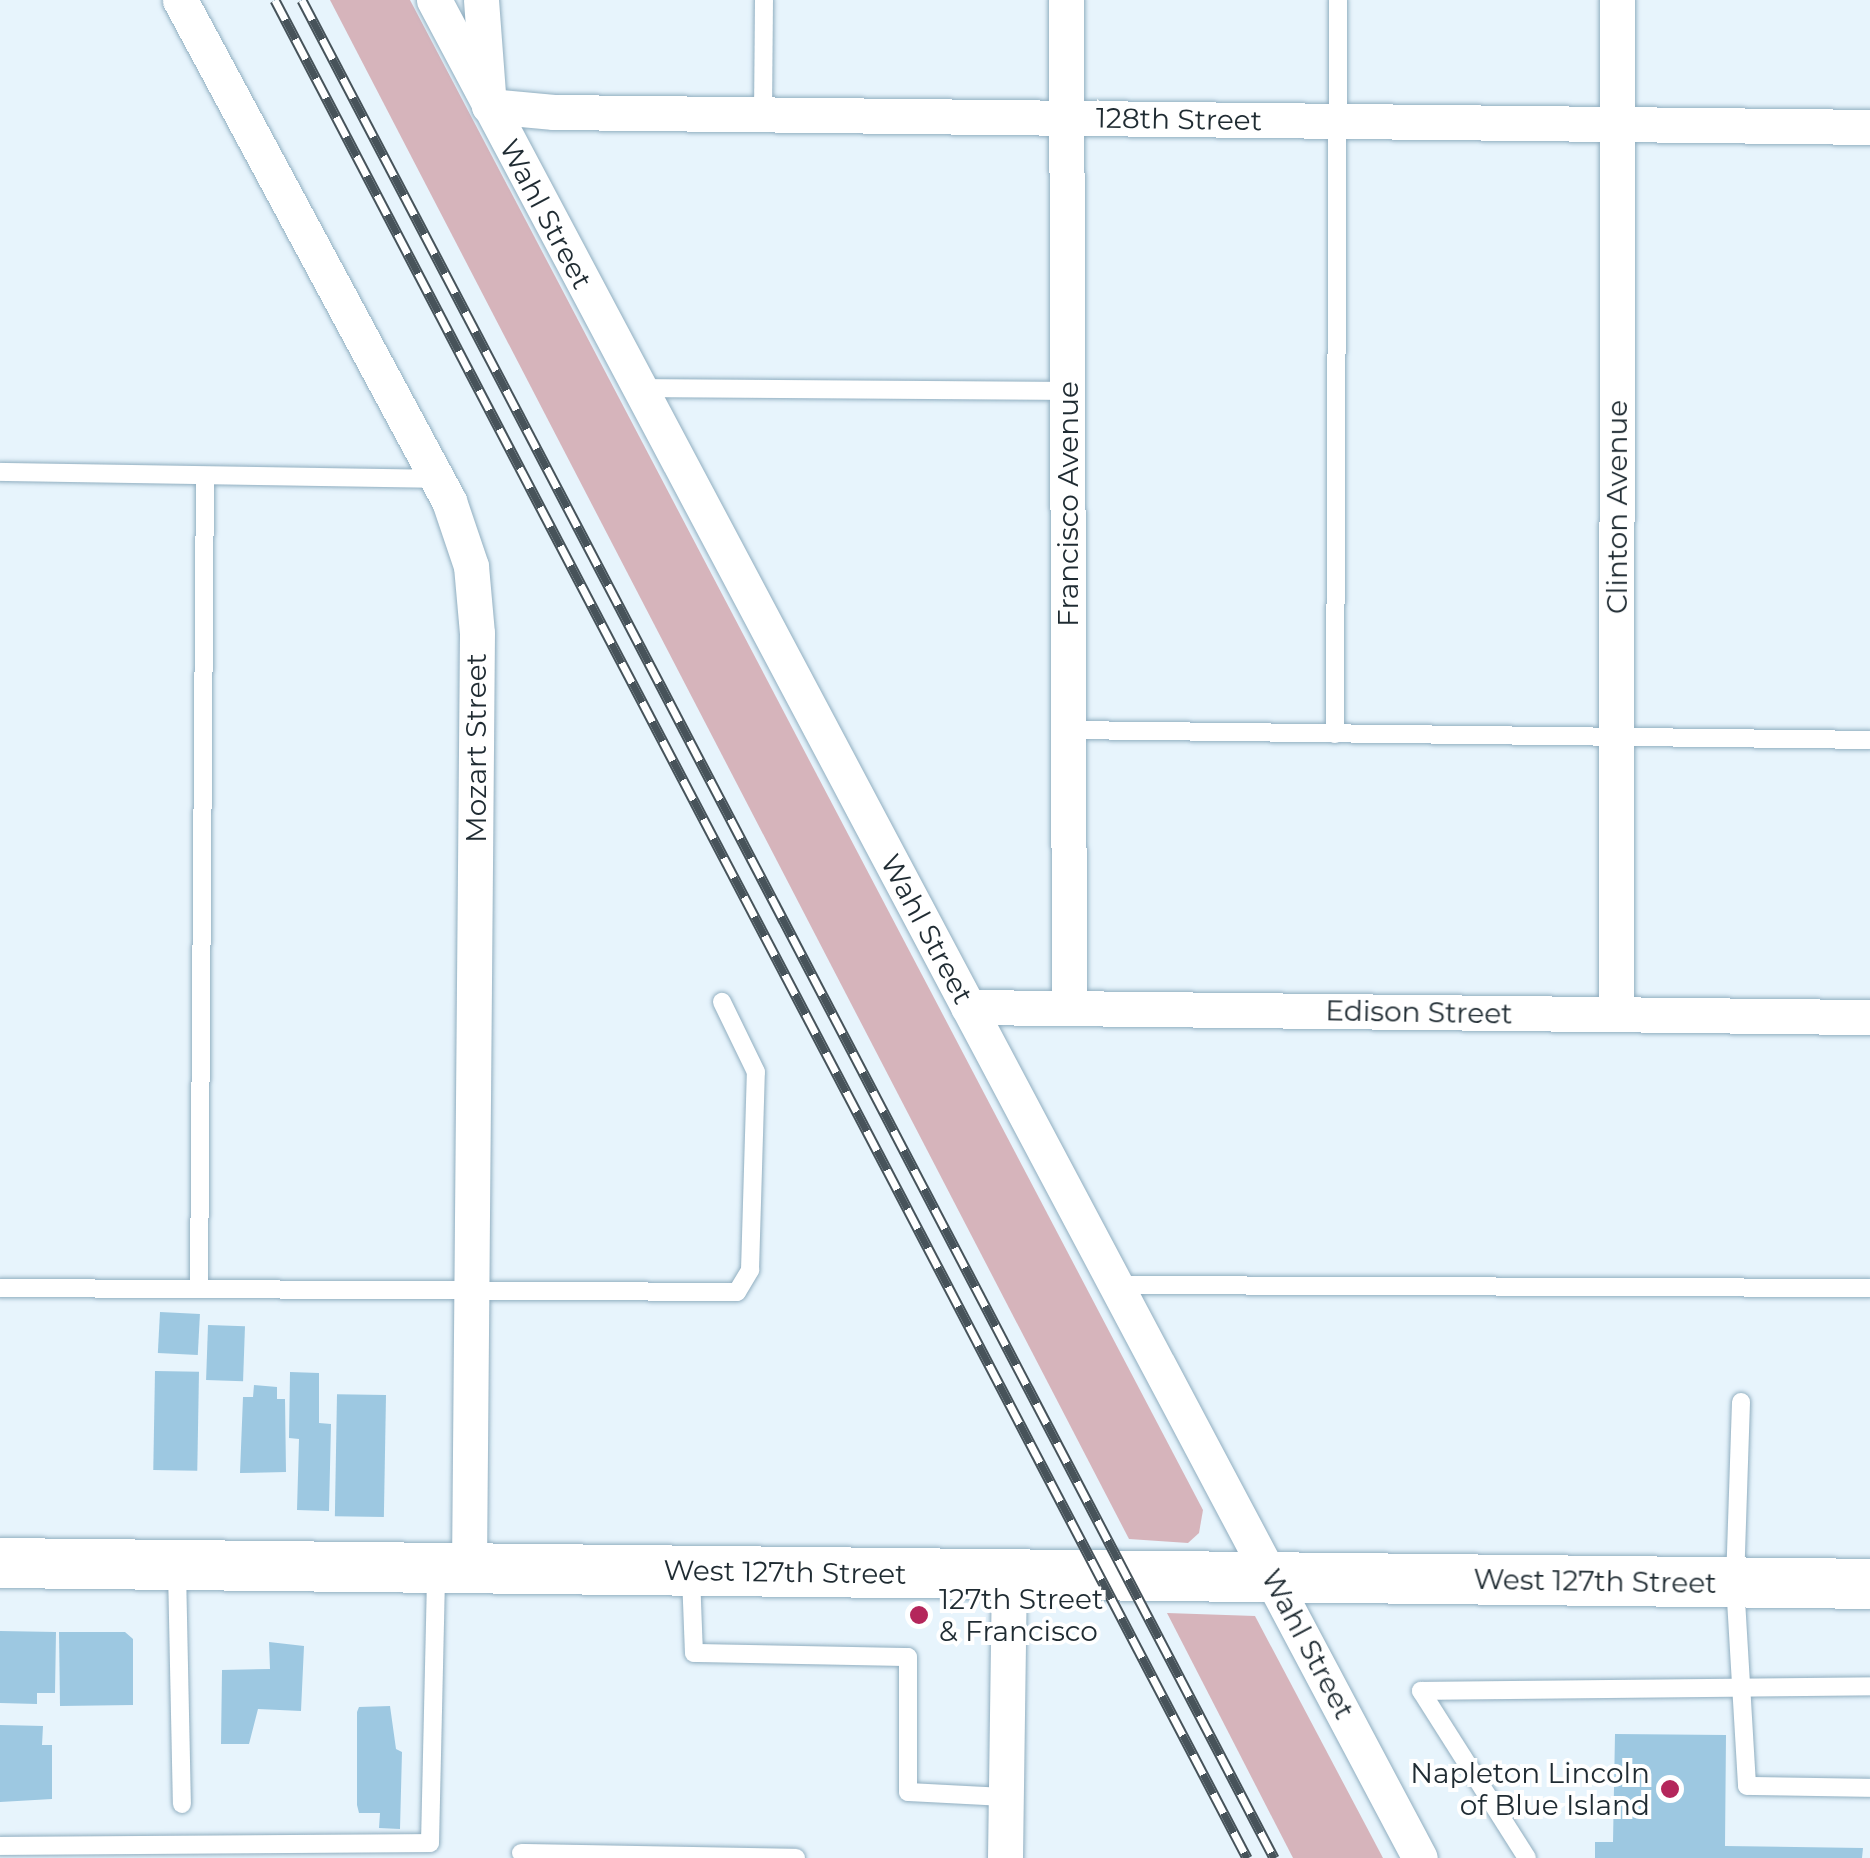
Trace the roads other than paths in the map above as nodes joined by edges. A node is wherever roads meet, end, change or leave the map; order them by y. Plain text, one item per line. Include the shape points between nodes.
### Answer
1 (180, 0) edge
2 (434, 0) edge
3 (480, 0) edge
4 (764, 0) edge
5 (1066, 0) edge
6 (1338, 0) edge
7 (1616, 0) edge
8 (489, 106) junction
9 (764, 114) junction
10 (1067, 118) junction
11 (1337, 121) junction
12 (1617, 124) junction
13 (1870, 127) edge
14 (639, 388) junction
15 (1067, 390) junction
16 (0, 472) edge
17 (206, 476) junction
18 (438, 479) junction
19 (1068, 730) junction
20 (1336, 734) junction
21 (1617, 737) junction
22 (1870, 740) edge
23 (722, 1002) dead end
24 (968, 1006) junction
25 (1069, 1008) junction
26 (1616, 1014) junction
27 (1870, 1016) edge
28 (1119, 1285) junction
29 (0, 1288) edge
30 (1870, 1288) edge
31 (199, 1289) junction
32 (472, 1290) junction
33 (1741, 1402) dead end
34 (0, 1563) edge
35 (177, 1565) junction
36 (453, 1568) junction
37 (690, 1570) junction
38 (1009, 1574) junction
39 (1273, 1578) junction
40 (1734, 1582) junction
41 (1870, 1584) edge
42 (1739, 1686) junction
43 (1870, 1686) edge
44 (1870, 1788) edge
45 (1006, 1797) junction
46 (182, 1804) dead end
47 (0, 1846) edge
48 (521, 1853) dead end
49 (796, 1858) edge
50 (1005, 1858) edge
51 (1420, 1858) edge
52 (1526, 1858) edge

1 - 18 street, Mozart Street
2 - 8 street, Wahl Street
3 - 8 street
4 - 9 lane
5 - 10 street, Francisco Avenue
6 - 11 lane
7 - 12 street, Clinton Avenue
8 - 9 street, 128th Street
8 - 14 street, Wahl Street
9 - 10 street, 128th Street
10 - 11 street, 128th Street
10 - 15 street, Francisco Avenue
11 - 12 street, 128th Street
11 - 20 lane
12 - 13 street, 128th Street
12 - 21 street, Clinton Avenue
14 - 15 lane
14 - 24 street, Wahl Street
15 - 19 street, Francisco Avenue
16 - 17 lane
17 - 18 lane
17 - 31 lane
18 - 32 street, Mozart Street via 462,534 477,616
19 - 20 lane
19 - 25 street, Francisco Avenue
20 - 21 lane
21 - 22 lane
21 - 26 street, Clinton Avenue
23 - 32 lane via 756,1072 750,1270 738,1292
24 - 25 street, Edison Street
24 - 28 street, Wahl Street
25 - 26 street, Edison Street
26 - 27 street, Edison Street
28 - 30 lane
28 - 39 street, Wahl Street
29 - 31 lane
31 - 32 lane
32 - 36 street, Mozart Street
33 - 40 lane
34 - 35 main road, West 127th Street
35 - 36 main road, West 127th Street
35 - 46 lane
36 - 37 main road, West 127th Street
36 - 47 lane via 430,1843
37 - 38 main road, West 127th Street
37 - 45 lane via 694,1653 908,1656 908,1792
38 - 39 main road, West 127th Street
38 - 45 street
39 - 40 main road, West 127th Street
39 - 51 street, Wahl Street
40 - 41 main road, West 127th Street
40 - 42 lane
42 - 43 lane
42 - 44 lane via 1747,1786
42 - 52 lane via 1421,1691
45 - 50 street
48 - 49 lane

